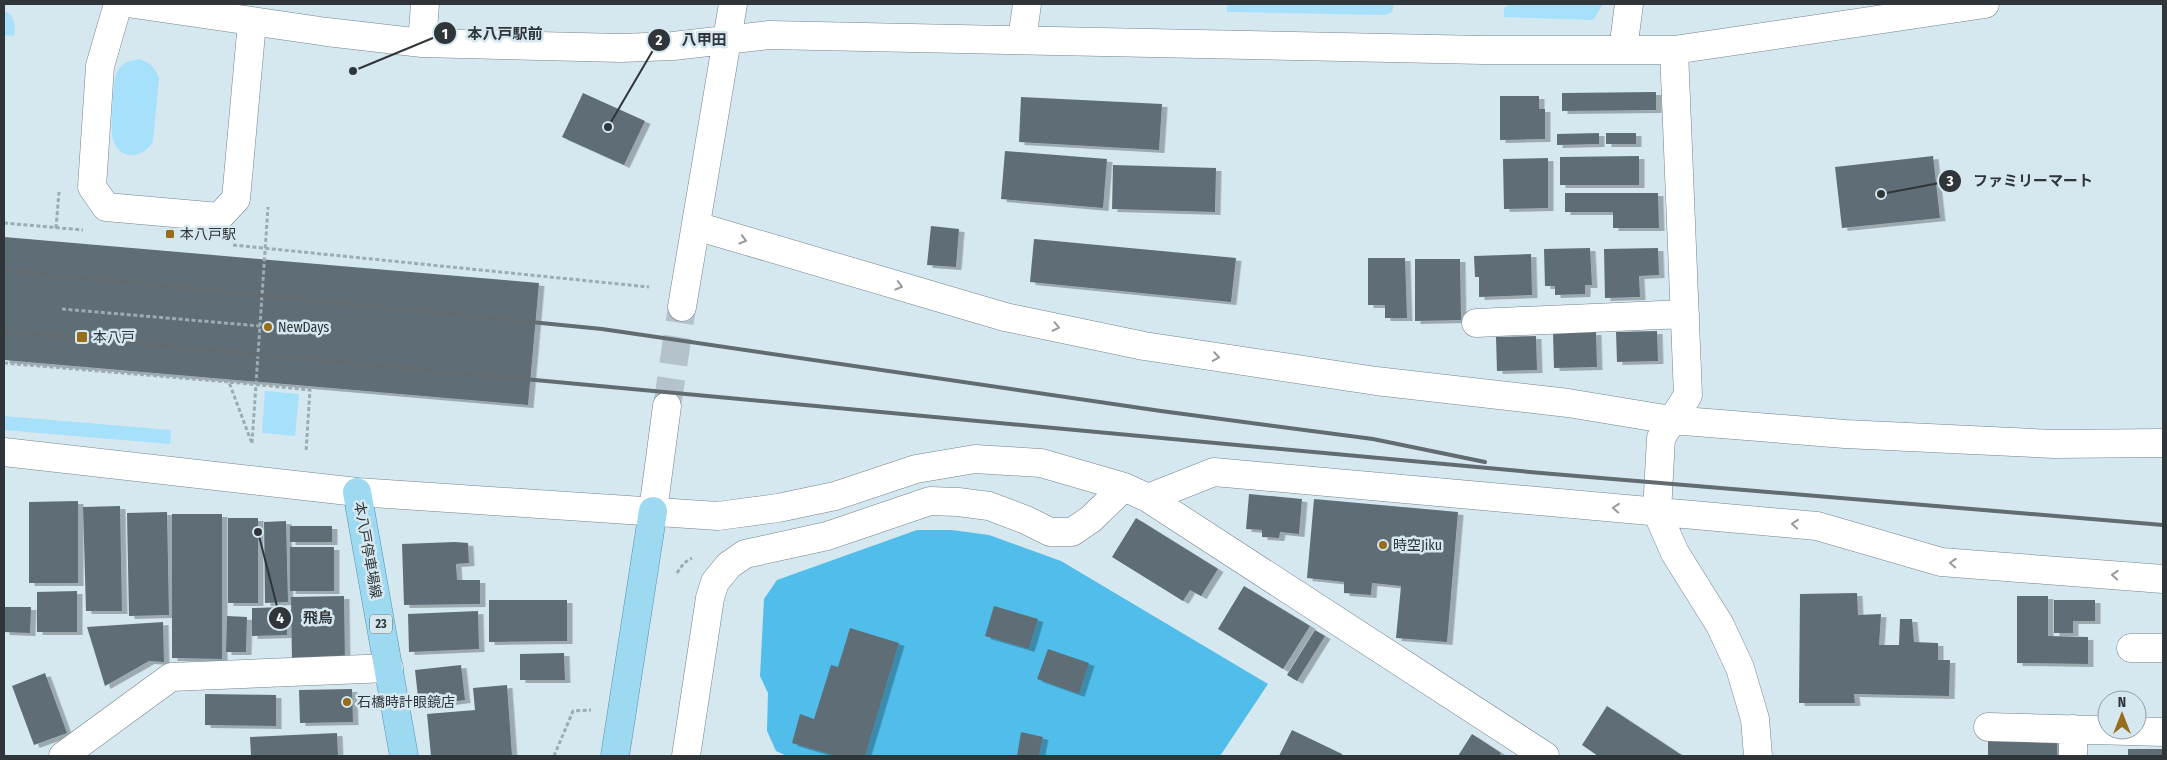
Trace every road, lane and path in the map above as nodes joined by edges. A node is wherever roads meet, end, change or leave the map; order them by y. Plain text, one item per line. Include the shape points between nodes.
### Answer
1 (118, 4) edge
2 (134, 4) edge
3 (425, 4) edge
4 (733, 4) edge
5 (1027, 4) edge
6 (1629, 4) edge
7 (1985, 4) edge
8 (1897, 11) edge
9 (252, 22) junction
10 (728, 40) junction
11 (1022, 40) junction
12 (422, 43) junction
13 (1623, 50) junction
14 (1674, 50) junction
15 (696, 226) junction
16 (649, 287) dead end
17 (682, 307) tunnel mouth
18 (62, 309) dead end
19 (1685, 314) junction
20 (1476, 323) dead end
21 (260, 326) junction
22 (4, 363) edge
23 (230, 382) junction
24 (256, 385) junction
25 (668, 406) tunnel mouth
26 (1672, 420) junction
27 (2163, 443) edge
28 (306, 450) dead end
29 (4, 452) edge
30 (1124, 487) junction
31 (358, 492) junction
32 (1148, 498) junction
33 (652, 512) junction
34 (1658, 512) junction
35 (696, 556) dead end
36 (2163, 579) edge
37 (676, 581) dead end
38 (2131, 648) dead end
39 (2163, 648) edge
40 (389, 668) junction
41 (591, 710) dead end
42 (1988, 727) dead end
43 (2073, 729) junction
44 (2163, 732) edge
45 (63, 756) edge
46 (404, 756) edge
47 (554, 756) edge
48 (615, 756) edge
49 (686, 756) edge
50 (1544, 756) edge
51 (1758, 756) edge
52 (2073, 756) edge

1 - 9 street via 100,66 92,187 106,207 219,217 236,200
2 - 9 street
3 - 12 street
4 - 10 street
5 - 11 street
6 - 13 street
7 - 8 street
8 - 14 street
9 - 12 street
10 - 11 street via 769,35
10 - 12 street via 621,48
10 - 15 street
11 - 13 street
13 - 14 street
14 - 19 street
15 - 17 street
15 -> 26 street via 1005,317 1144,346
16 - 21 path via 265,248
18 - 21 path
19 - 20 street
19 - 26 street via 1688,395
21 - 24 path
22 - 23 path
23 - 24 path
23 - 24 path via 252,443
24 - 28 path via 310,390
25 - 33 street
26 - 27 street via 1865,435 2054,444
26 - 34 street via 1661,438
29 - 31 street
30 - 32 street
30 - 33 street via 1041,463 975,459 916,469 835,496 778,508 718,516
30 - 49 street via 1091,520 1072,532 1050,532 989,506 930,501 828,536 745,554 729,565 715,582 710,598
31 - 33 street
31 - 40 main road, 本八戸停車場線 / 23
34 -> 32 street via 1214,472
32 - 50 street
33 - 48 main road
36 -> 34 street via 1941,562 1818,526
34 - 51 street via 1674,553 1720,625 1740,668 1755,719
35 - 37 path via 684,563
38 - 39 street
40 - 45 street via 171,677
40 - 46 main road, 本八戸停車場線 / 23
41 - 47 path via 573,711
42 - 43 street
43 - 44 street
43 - 52 street

